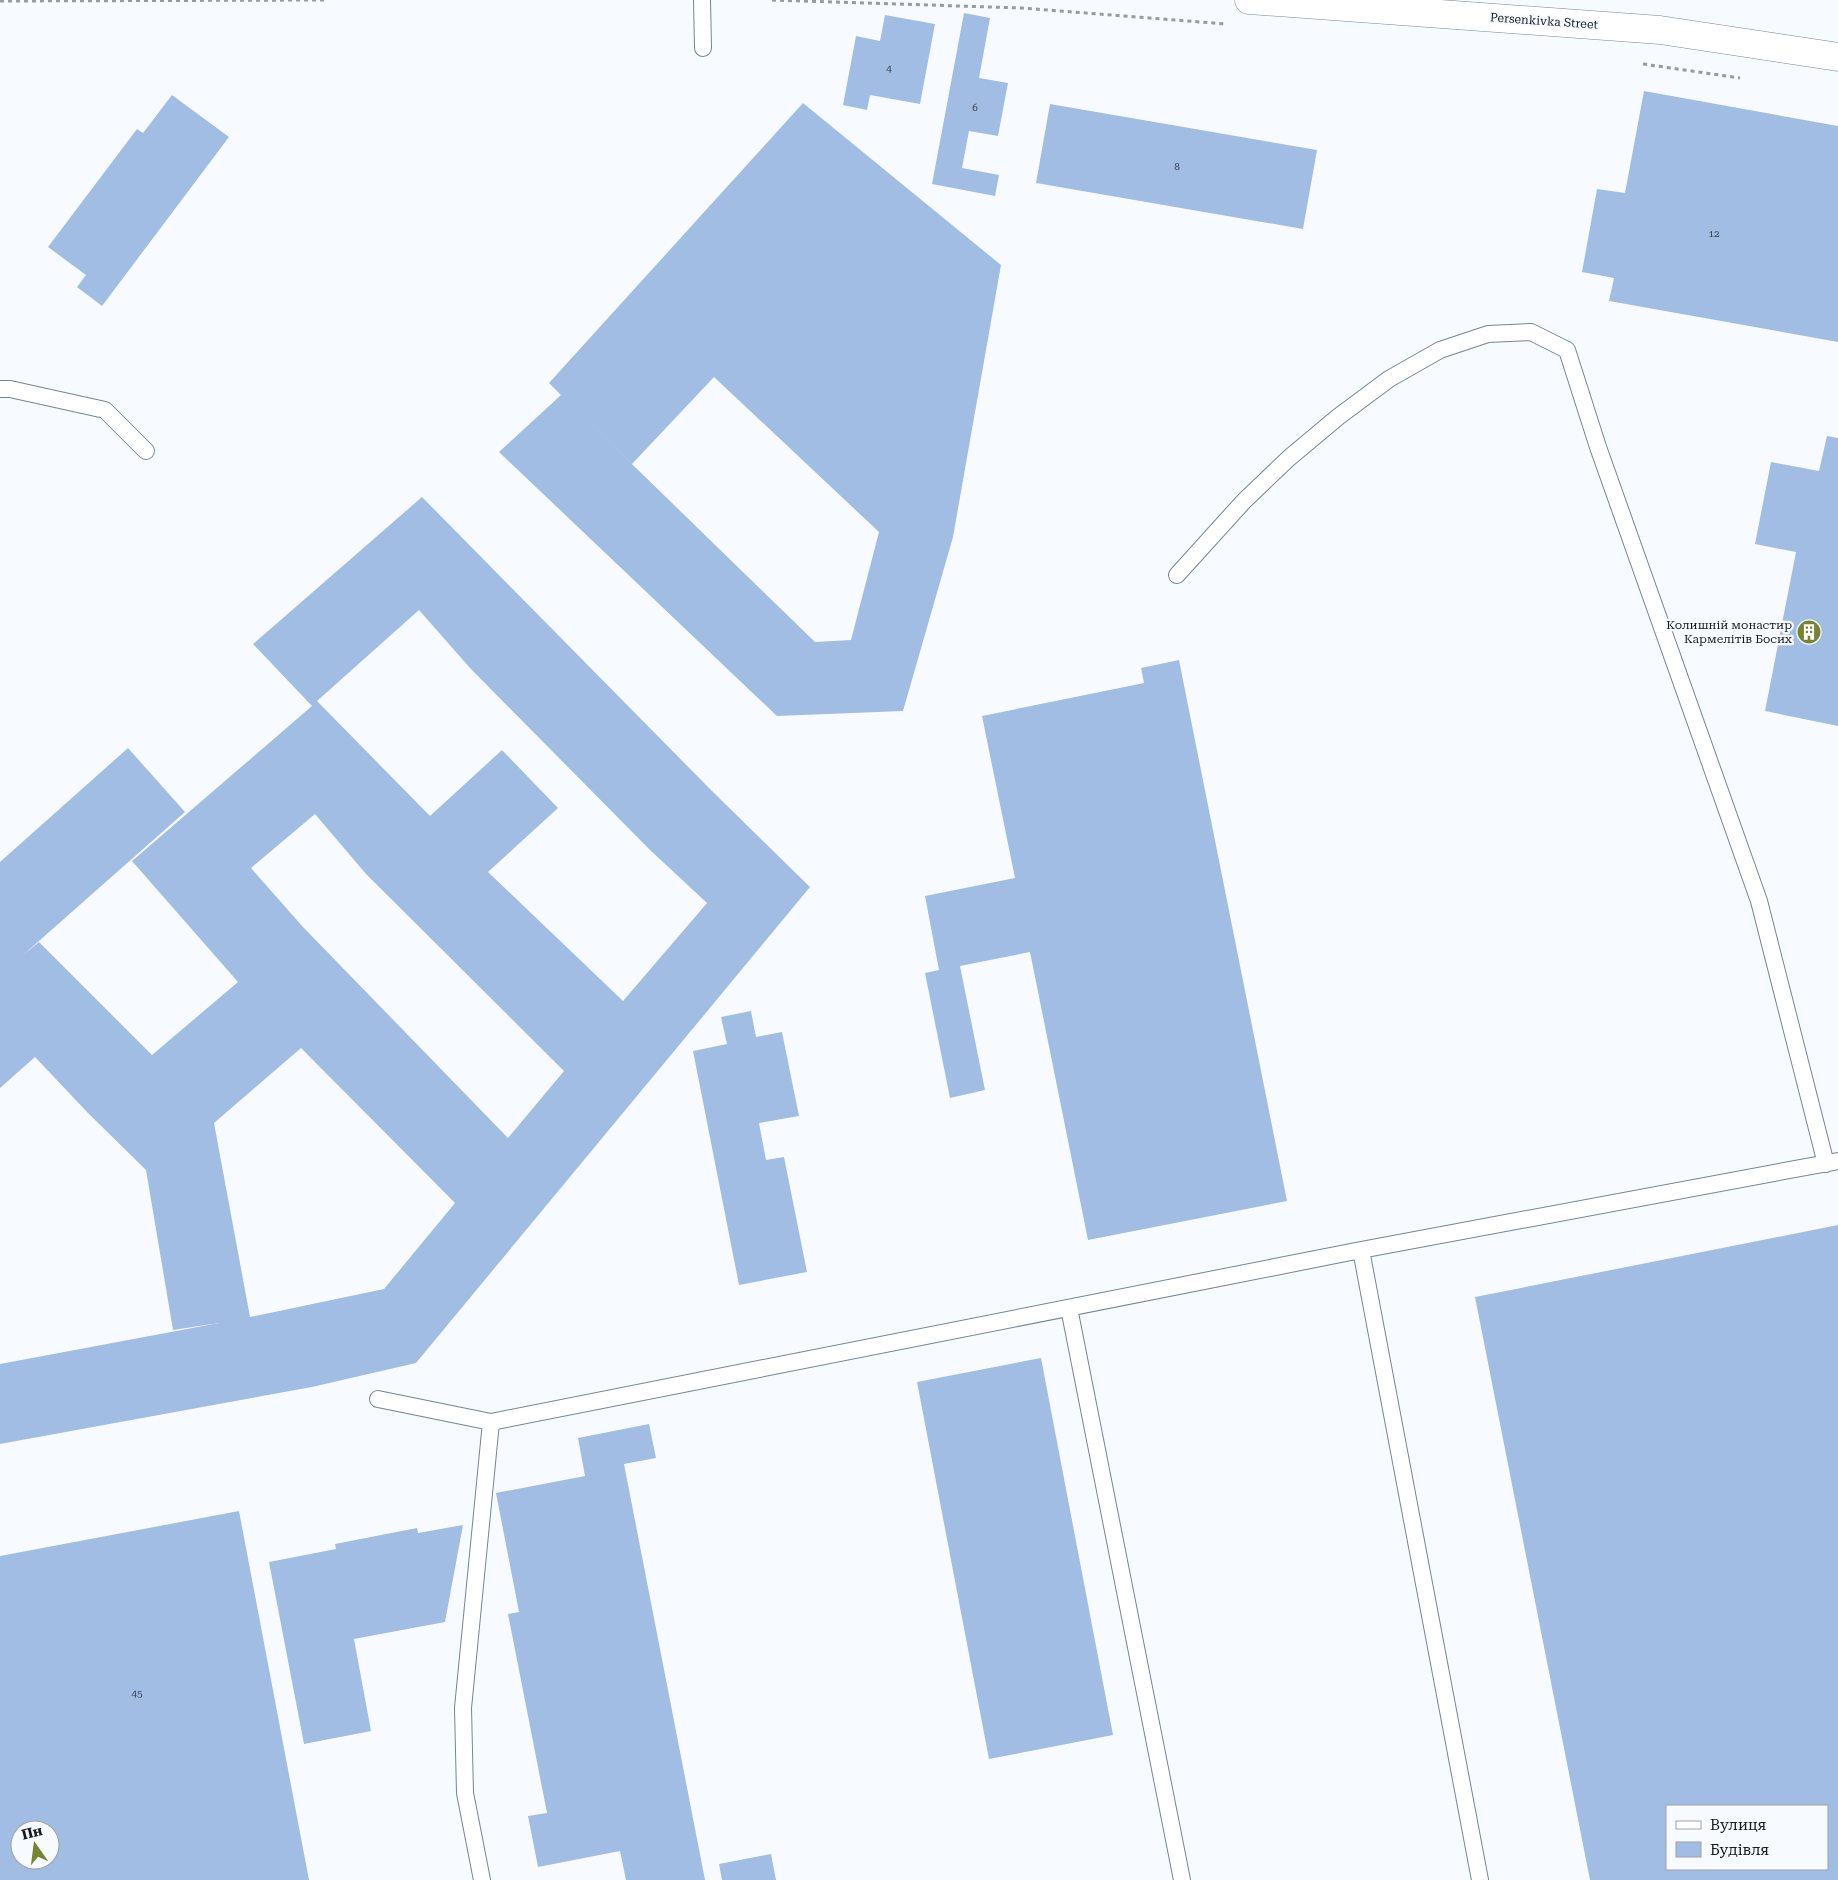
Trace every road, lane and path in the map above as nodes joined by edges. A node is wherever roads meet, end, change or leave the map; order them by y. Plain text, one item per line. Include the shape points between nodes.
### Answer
1 (324, 0) edge
2 (702, 0) edge
3 (1249, 0) edge
4 (0, 1) edge
5 (703, 48) dead end
6 (1838, 57) edge
7 (0, 389) edge
8 (146, 452) dead end
9 (1177, 575) dead end
10 (1832, 1162) edge
11 (1361, 1250) junction
12 (1069, 1308) junction
13 (378, 1399) dead end
14 (491, 1422) junction
15 (482, 1880) edge
16 (1182, 1880) edge
17 (1480, 1880) edge

1 - 4 path
2 - 5 lane
3 - 6 street, Persenkivka Street via 1660,30
7 - 8 lane via 106,410
9 - 10 lane via 1244,501 1289,458 1338,416 1389,379 1440,350 1488,334 1531,332 1567,350 1598,447 1759,901
10 - 11 lane
11 - 12 lane
11 - 17 lane
12 - 14 lane
12 - 16 lane
13 - 14 lane
14 - 15 lane via 463,1708 466,1793

